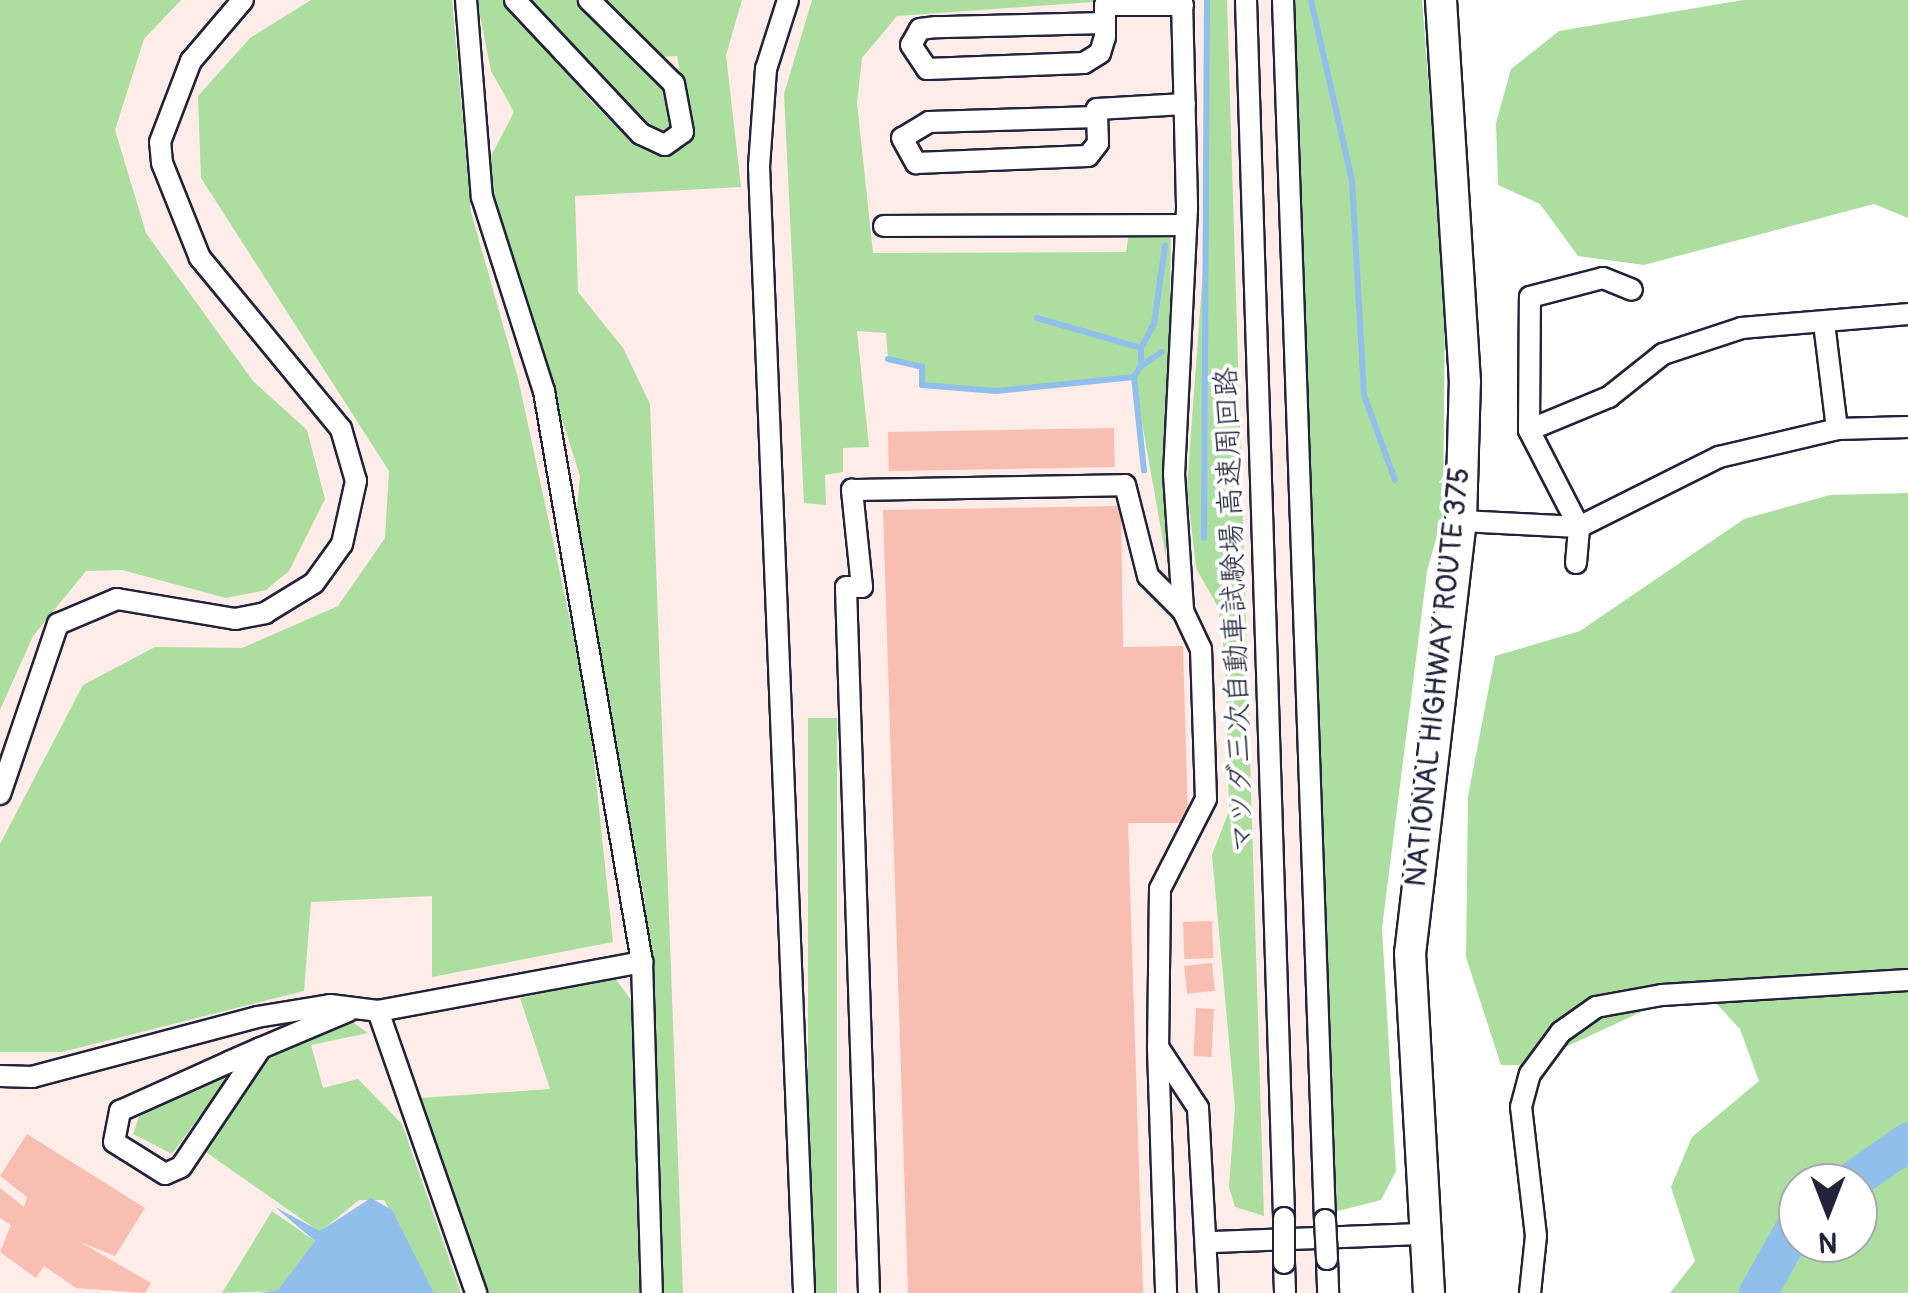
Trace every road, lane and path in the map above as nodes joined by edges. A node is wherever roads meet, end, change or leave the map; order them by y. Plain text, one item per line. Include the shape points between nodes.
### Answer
1 (243, 0) edge
2 (466, 0) edge
3 (515, 0) edge
4 (589, 0) edge
5 (788, 0) edge
6 (1246, 0) edge
7 (1283, 0) edge
8 (1442, 0) edge
9 (1183, 3) edge
10 (1104, 23) junction
11 (1185, 104) junction
12 (1097, 117) junction
13 (1186, 225) junction
14 (884, 226) dead end
15 (1632, 290) dead end
16 (1908, 314) edge
17 (1824, 323) junction
18 (1908, 427) edge
19 (1837, 429) junction
20 (1529, 430) junction
21 (1461, 521) junction
22 (1579, 527) junction
23 (1576, 563) dead end
24 (1184, 610) junction
25 (0, 794) edge
26 (642, 962) junction
27 (1908, 980) edge
28 (354, 1008) junction
29 (378, 1011) junction
30 (1158, 1047) junction
31 (260, 1048) junction
32 (0, 1076) edge
33 (1423, 1234) junction
34 (1211, 1242) junction
35 (476, 1293) edge
36 (652, 1293) edge
37 (804, 1293) edge
38 (868, 1293) edge
39 (1166, 1293) edge
40 (1208, 1293) edge
41 (1285, 1293) edge
42 (1328, 1293) edge
43 (1429, 1293) edge
44 (1530, 1293) edge

1 - 25 street via 191,61 160,142 162,163 200,258 342,428 356,481 342,544 314,584 265,613 235,619 117,599 58,624
2 - 26 street via 482,197 544,391
3 - 4 street via 641,134 664,145 684,132 674,84
5 - 37 street via 766,69 759,166
6 - 41 street, マツダ三次自動車試験場 高速周回路, bridge
7 - 42 street, bridge
8 - 21 highway, NATIONAL HIGHWAY ROUTE 375 via 1465,382
9 - 10 street via 1104,5
9 - 11 street
10 - 10 street via 1100,52 1084,63 926,69 911,45 920,30 936,27
11 - 12 street via 1097,109
11 - 13 street
12 - 12 street via 1088,156 916,163 902,138 929,122
13 - 14 street
13 - 24 street via 1174,474
15 - 20 street via 1603,278 1530,297
16 - 17 street
17 - 19 street
17 - 20 street via 1742,328 1664,354 1609,396
18 - 19 street
19 - 22 street via 1719,457
20 - 22 street
21 - 22 street
21 - 33 highway, NATIONAL HIGHWAY ROUTE 375 via 1410,954
22 - 23 street
24 - 30 street via 1201,649 1206,799 1160,889
24 - 38 street via 1148,576 1124,484 852,490 862,587 846,587
26 - 29 street
26 - 36 street
27 - 44 street via 1662,996 1596,1006 1561,1032 1530,1074 1521,1107 1536,1236
28 - 29 street
28 - 31 street
28 - 32 street via 257,1017 32,1077
29 - 35 street
30 - 34 street via 1198,1108
30 - 39 street
31 - 31 street via 120,1111 114,1142 164,1174 181,1167
33 - 34 street
33 - 43 highway, NATIONAL HIGHWAY ROUTE 375
34 - 40 street

